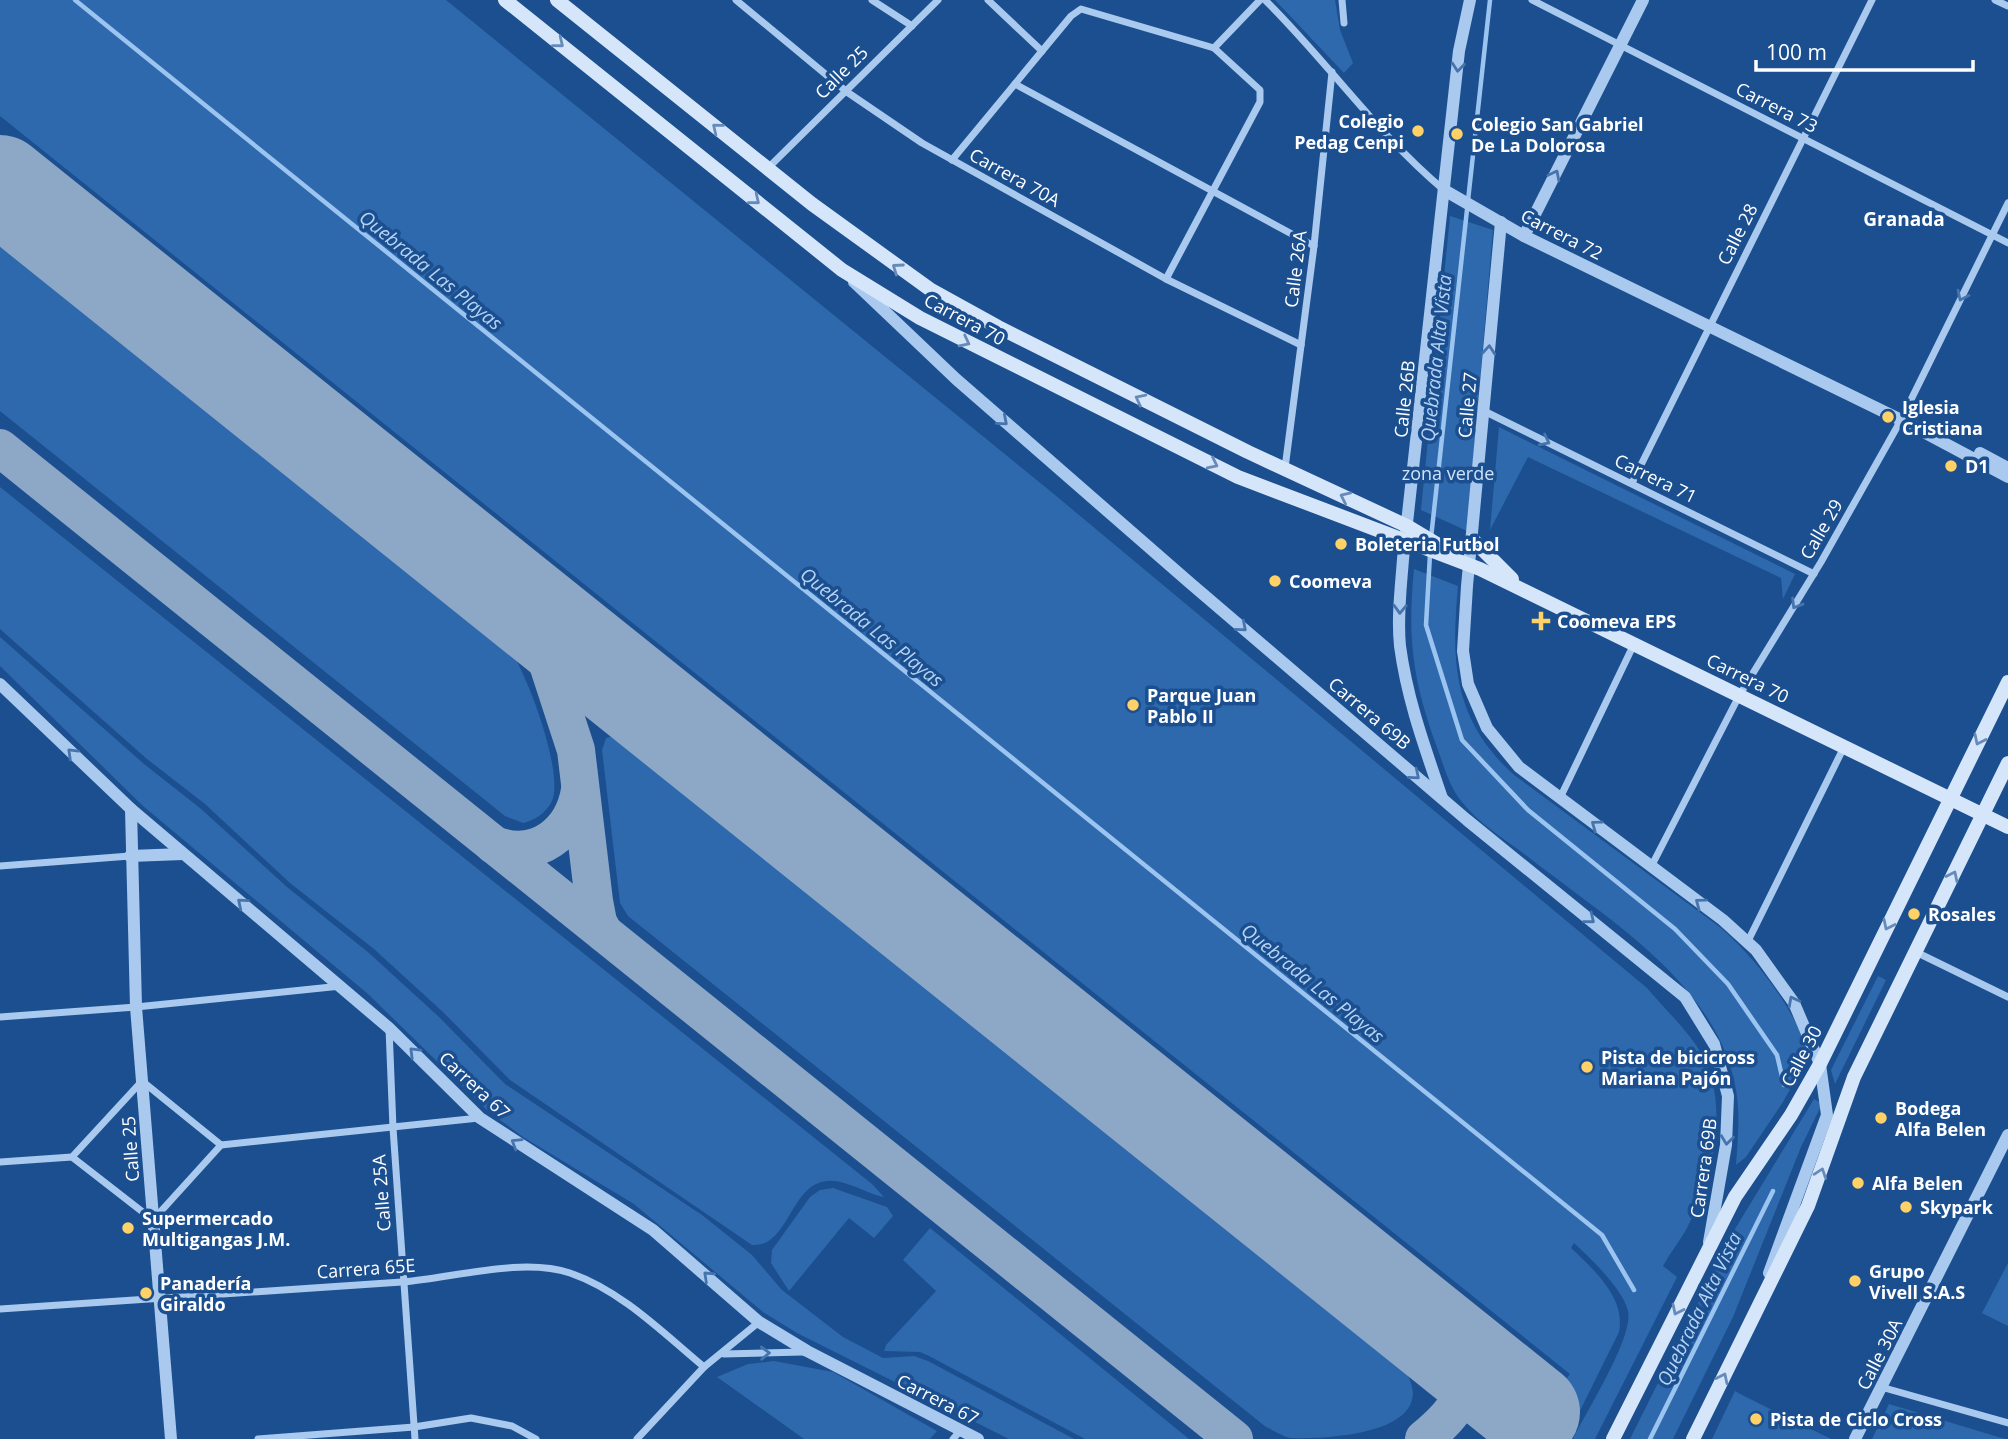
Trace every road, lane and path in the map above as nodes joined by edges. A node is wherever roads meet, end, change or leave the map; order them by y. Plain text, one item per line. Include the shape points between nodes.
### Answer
1 (505, 0) edge
2 (557, 0) edge
3 (736, 0) edge
4 (872, 0) edge
5 (939, 0) edge
6 (988, 0) edge
7 (1260, 0) edge
8 (1265, 0) edge
9 (1342, 0) edge
10 (1470, 0) edge
11 (1532, 0) edge
12 (1643, 0) edge
13 (1872, 0) edge
14 (1995, 0) edge
15 (2008, 6) edge
16 (1344, 23) dead end
17 (912, 26) junction
18 (1620, 45) junction
19 (1214, 48) junction
20 (1042, 51) junction
21 (1332, 72) junction
22 (1015, 85) junction
23 (847, 92) junction
24 (1803, 138) junction
25 (952, 160) junction
26 (767, 168) junction
27 (1215, 190) junction
28 (1449, 193) junction
29 (2008, 203) edge
30 (1501, 222) junction
31 (1993, 235) junction
32 (1524, 236) junction
33 (2008, 243) edge
34 (1314, 246) junction
35 (842, 270) junction
36 (1166, 279) junction
37 (1708, 328) junction
38 (1301, 345) junction
39 (1484, 411) junction
40 (1901, 420) junction
41 (2008, 468) edge
42 (1285, 469) junction
43 (2008, 477) edge
44 (1632, 483) junction
45 (1406, 533) junction
46 (1474, 540) junction
47 (1470, 564) junction
48 (1814, 574) junction
49 (1523, 590) junction
50 (1634, 644) junction
51 (2008, 682) edge
52 (0, 684) edge
53 (1739, 696) junction
54 (1844, 747) junction
55 (2008, 763) edge
56 (1442, 798) junction
57 (1560, 799) junction
58 (1950, 799) junction
59 (131, 809) junction
60 (1983, 815) junction
61 (2008, 827) edge
62 (183, 854) junction
63 (130, 856) junction
64 (1652, 865) junction
65 (0, 866) edge
66 (1748, 941) junction
67 (1922, 955) dead end
68 (341, 986) junction
69 (2008, 998) edge
70 (136, 1007) junction
71 (0, 1017) edge
72 (389, 1028) junction
73 (1820, 1064) junction
74 (142, 1081) junction
75 (480, 1118) junction
76 (393, 1128) junction
77 (2008, 1135) edge
78 (221, 1146) junction
79 (72, 1157) junction
80 (0, 1162) edge
81 (153, 1220) junction
82 (1707, 1249) junction
83 (403, 1282) junction
84 (158, 1297) junction
85 (0, 1309) edge
86 (1753, 1317) junction
87 (759, 1322) junction
88 (807, 1351) junction
89 (723, 1354) junction
90 (704, 1367) junction
91 (1881, 1387) junction
92 (2008, 1423) edge
93 (414, 1427) junction
94 (957, 1434) edge
95 (171, 1439) edge
96 (258, 1439) edge
97 (415, 1439) edge
98 (536, 1439) edge
99 (638, 1439) edge
100 (978, 1439) edge
101 (1613, 1439) edge
102 (1693, 1439) edge
103 (1856, 1439) edge

1 -> 35 main road, Carrera 70
26 -> 2 main road, Carrera 70
3 - 23 street, Carrera 70A
4 - 17 street
5 - 17 street, Calle 25
6 - 20 street
7 - 19 street
8 - 21 street, Carrera 72
9 - 16 street
10 -> 28 street, Calle 26B via 1459,51
11 - 18 street, Carrera 73
12 - 18 street
13 - 24 street, Calle 28
14 - 15 street
17 - 23 street, Calle 25
18 - 24 street, Carrera 73
32 -> 18 street
19 - 20 street via 1081,9
19 - 27 street via 1260,90 1260,102
20 - 22 street
21 - 28 street, Carrera 72 via 1395,145
21 - 34 street, Calle 26A
22 - 25 street
22 - 27 street
23 - 25 street, Carrera 70A
23 - 26 street, Calle 25
24 - 31 street, Carrera 73
24 - 37 street, Calle 28
25 - 36 street, Carrera 70A
42 -> 26 main road, Carrera 70 via 955,304 896,267
27 - 34 street
27 - 36 street
28 - 30 street, Carrera 72
28 - 45 street, Calle 26B
29 - 31 street, Calle 29
30 - 32 street, Carrera 72
39 -> 30 street, Calle 27
31 - 33 street, Carrera 73
31 -> 40 street, Calle 29
32 - 37 street, Carrera 72
34 - 38 street, Calle 26A
35 -> 45 main road, Carrera 70 via 953,336 1238,477
35 -> 56 street, Carrera 69B via 956,379
36 - 38 street, Carrera 70A
37 - 40 street, Carrera 72
37 - 44 street, Calle 28
38 - 42 street, Calle 26A
39 -> 44 street, Carrera 71
39 - 46 street, Calle 27
40 - 41 street, Carrera 72 via 1917,422
40 - 43 street, Carrera 72
40 - 48 street, Calle 29
45 -> 42 main road, Carrera 70
44 - 48 street, Carrera 71
45 - 47 main road, Carrera 70
45 -> 56 street, Calle 26B via 1400,644 1413,713
46 - 47 street, Calle 27
46 - 49 main road
47 - 49 main road, Carrera 70
47 - 57 street, Calle 27 via 1463,651 1479,715 1519,767
48 -> 53 street, Calle 29
49 - 50 main road, Carrera 70
50 - 53 main road, Carrera 70
50 - 57 street
51 -> 58 main road, Calle 30
59 -> 52 street, Carrera 67
53 - 54 main road, Carrera 70
53 - 64 street, Calle 29
54 - 58 main road, Carrera 70
54 - 66 street
55 - 60 main road
56 -> 82 street, Carrera 69B via 1693,1006 1726,1081 1729,1123
64 -> 57 street
58 - 60 main road, Carrera 70
58 -> 73 main road, Calle 30
59 - 62 street, Carrera 67
59 - 63 street, Calle 25
60 - 61 main road, Carrera 70
86 -> 60 main road via 1812,1198 1854,1077
62 - 63 street
68 -> 62 street, Carrera 67
63 - 65 street
63 - 70 street, Calle 25
66 -> 64 street
73 -> 66 street via 1786,989
67 - 69 street
68 - 70 street
68 - 72 street, Carrera 67
70 - 71 street
70 - 74 street, Calle 25
75 -> 72 street, Carrera 67
72 - 76 street, Calle 25A
73 - 82 main road, Calle 30 via 1742,1184
73 - 86 street via 1828,1103 1824,1126
74 - 78 street
74 - 79 street
74 - 81 street, Calle 25
75 - 76 street
87 -> 75 street, Carrera 67 via 653,1230
76 - 78 street
76 - 83 street, Calle 25A
77 - 91 street, Calle 30A
78 - 81 street
79 - 80 street
79 - 81 street
81 - 84 street, Calle 25
82 -> 101 main road, Calle 30
83 - 84 street, Carrera 65E
83 - 90 street, Carrera 65E via 515,1268 569,1273 604,1288
83 - 93 street, Calle 25A
84 - 85 street, Carrera 65E
84 - 95 street, Calle 25
102 -> 86 main road
87 - 88 street, Carrera 67
87 - 89 street
89 -> 88 street
88 - 94 street, Carrera 67
89 - 90 street
90 - 99 street
91 - 92 street
91 - 103 street, Calle 30A
93 - 96 street
93 - 97 street, Calle 25A
93 - 98 street via 471,1418 491,1420
94 - 100 street, Carrera 67

